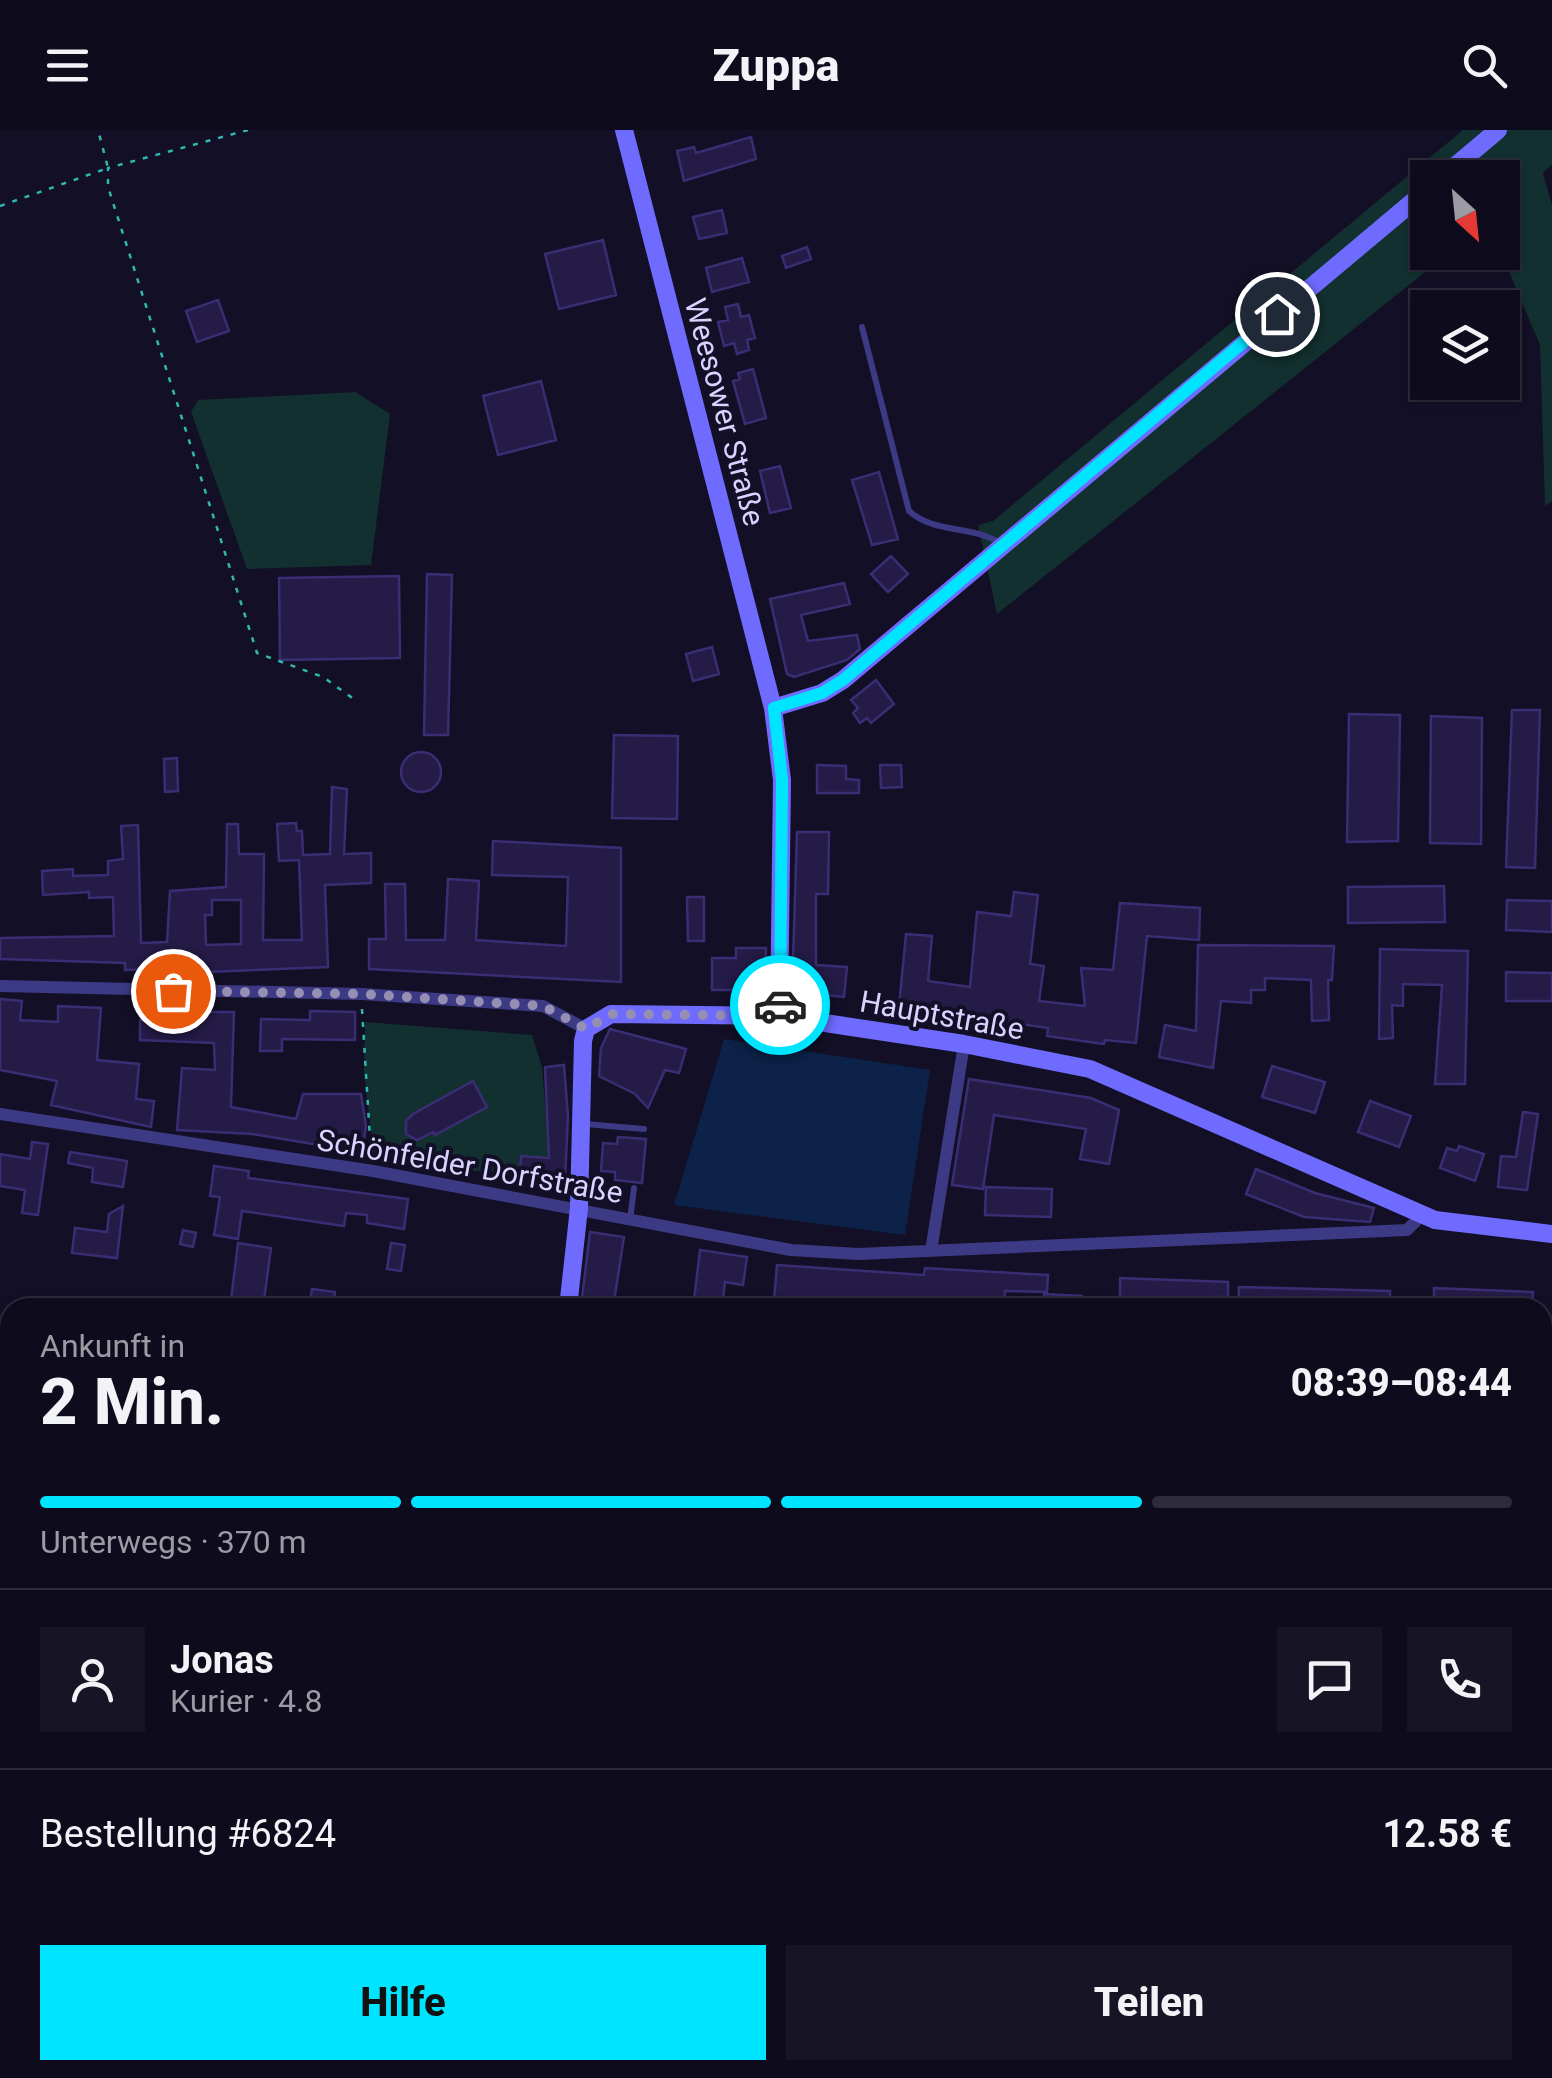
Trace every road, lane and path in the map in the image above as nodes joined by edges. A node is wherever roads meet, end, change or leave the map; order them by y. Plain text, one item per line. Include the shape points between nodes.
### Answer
1 (98, 130) edge
2 (248, 130) edge
3 (624, 130) edge
4 (1498, 130) edge
5 (1462, 160) edge
6 (108, 168) junction
7 (1410, 204) edge
8 (0, 206) edge
9 (862, 327) dead end
10 (1002, 545) junction
11 (358, 702) dead end
12 (774, 708) junction
13 (0, 986) edge
14 (362, 994) junction
15 (780, 1016) junction
16 (586, 1029) junction
17 (964, 1044) junction
18 (0, 1114) edge
19 (581, 1124) junction
20 (644, 1129) dead end
21 (372, 1172) junction
22 (634, 1188) dead end
23 (579, 1208) junction
24 (1422, 1216) junction
25 (630, 1220) junction
26 (1552, 1234) edge
27 (931, 1251) junction
28 (569, 1298) edge

1 - 6 path
2 - 6 path
3 - 12 main road, Weesower Straße
4 - 5 main road
6 - 8 path
6 - 11 path via 138,290 257,653 323,677
7 - 10 main road
9 - 10 lane via 909,511 923,524 977,532
10 - 12 main road via 843,680
12 - 15 main road, Weesower Straße via 782,780
13 - 14 street
14 - 16 street via 543,1006
14 - 21 path
15 - 16 main road, Hauptstraße via 612,1014
15 - 17 main road, Hauptstraße
16 - 19 main road
17 - 24 main road, Hauptstraße via 1090,1069
17 - 27 street
18 - 21 street, Schönfelder Dorfstraße
19 - 20 lane
19 - 23 main road
21 - 23 street, Schönfelder Dorfstraße
22 - 25 lane
23 - 25 street, Schönfelder Dorfstraße
23 - 28 main road
24 - 26 main road, Hauptstraße
24 - 27 street, Schönfelder Dorfstraße via 1407,1230
25 - 27 street, Schönfelder Dorfstraße via 791,1250

